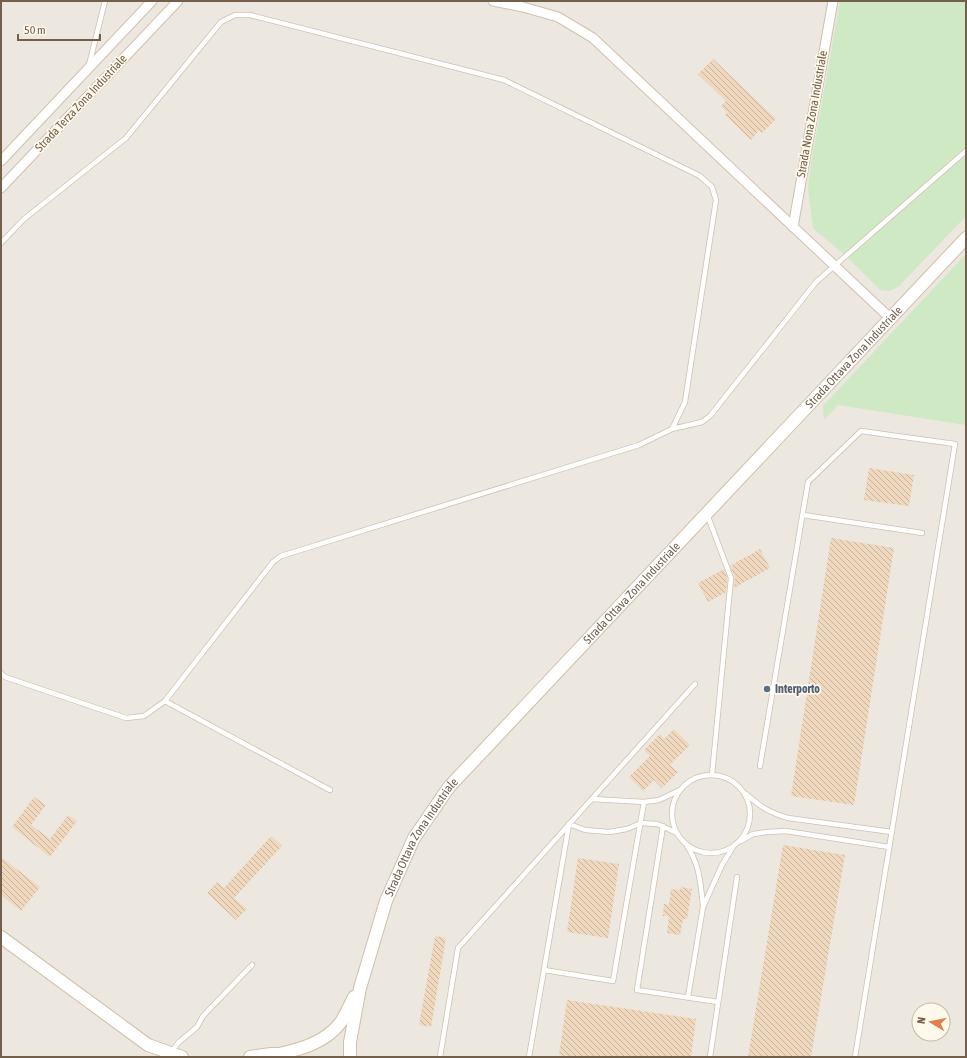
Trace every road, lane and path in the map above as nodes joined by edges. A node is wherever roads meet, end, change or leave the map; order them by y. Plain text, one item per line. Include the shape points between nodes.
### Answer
1 (105, 1) edge
2 (152, 1) edge
3 (178, 1) edge
4 (493, 1) edge
5 (833, 1) edge
6 (89, 68) junction
7 (966, 151) edge
8 (1, 161) edge
9 (1, 188) edge
10 (793, 227) junction
11 (966, 238) edge
12 (1, 243) edge
13 (835, 266) junction
14 (890, 318) junction
15 (672, 429) junction
16 (706, 513) junction
17 (803, 515) junction
18 (922, 533) dead end
19 (1, 673) edge
20 (695, 684) dead end
21 (165, 701) junction
22 (760, 766) dead end
23 (712, 775) junction
24 (330, 790) dead end
25 (680, 790) junction
26 (745, 794) junction
27 (592, 799) junction
28 (644, 802) junction
29 (641, 823) junction
30 (569, 824) junction
31 (663, 826) junction
32 (892, 832) junction
33 (677, 833) junction
34 (740, 841) junction
35 (685, 843) junction
36 (733, 847) junction
37 (890, 847) junction
38 (737, 877) dead end
39 (703, 907) junction
40 (1, 937) edge
41 (252, 965) dead end
42 (544, 970) junction
43 (360, 988) junction
44 (688, 998) junction
45 (718, 1002) junction
46 (148, 1045) junction
47 (170, 1053) junction
48 (279, 1054) junction
49 (157, 1057) edge
50 (182, 1057) edge
51 (250, 1057) edge
52 (301, 1057) edge
53 (350, 1057) edge
54 (440, 1057) edge
55 (529, 1057) edge
56 (710, 1057) edge
57 (855, 1057) edge

1 - 6 lane
2 - 6 street, Strada Terza Zona Industriale
3 - 9 street, Strada Terza Zona Industriale
4 - 10 street via 523,6 558,17 593,38
5 - 10 street, Strada Nona Zona Industriale
6 - 8 street, Strada Terza Zona Industriale
7 - 13 lane
10 - 13 street
11 - 14 main road, Strada Ottava Zona Industriale
12 - 15 lane via 24,219 126,138 221,22 235,14 250,15 504,80 700,176 712,187 716,200 685,402
13 - 14 street
13 - 15 lane via 816,282 710,416 702,422
14 - 16 main road, Strada Ottava Zona Industriale
15 - 21 lane via 640,445 281,556 273,562
16 - 23 lane via 730,578
16 - 43 main road, Strada Ottava Zona Industriale via 449,788 414,838 386,901
17 - 18 lane
17 - 22 lane
17 - 32 lane via 808,482 861,431 955,444
19 - 21 lane via 5,677 126,718 144,716
20 - 27 lane
21 - 24 lane
23 - 25 lane via 700,776
23 - 26 lane via 726,777 737,784
25 - 28 lane via 659,800
25 - 33 lane via 672,811
26 - 32 lane via 760,807 788,818
26 - 34 lane via 750,806 750,818 747,831
27 - 28 lane
27 - 30 lane
28 - 29 lane
29 - 30 lane via 609,832 585,830
29 - 31 lane
29 - 42 lane via 613,982
30 - 42 lane
30 - 54 lane via 458,948
31 - 33 lane
31 - 44 lane via 637,990
32 - 37 lane
33 - 35 lane
34 - 36 lane
34 - 37 lane via 753,834 786,831
35 - 36 lane via 693,849 714,853
35 - 39 lane via 695,858
36 - 39 lane
37 - 57 lane
38 - 45 lane
39 - 44 lane
40 - 46 main road
41 - 47 lane via 203,1016 197,1027
42 - 55 lane
43 - 48 main road via 340,1022 324,1038 302,1049
43 - 53 main road via 350,1042
44 - 45 lane
45 - 56 lane
46 - 47 main road
46 - 49 main road
47 - 50 main road
48 - 51 main road
48 - 52 main road

